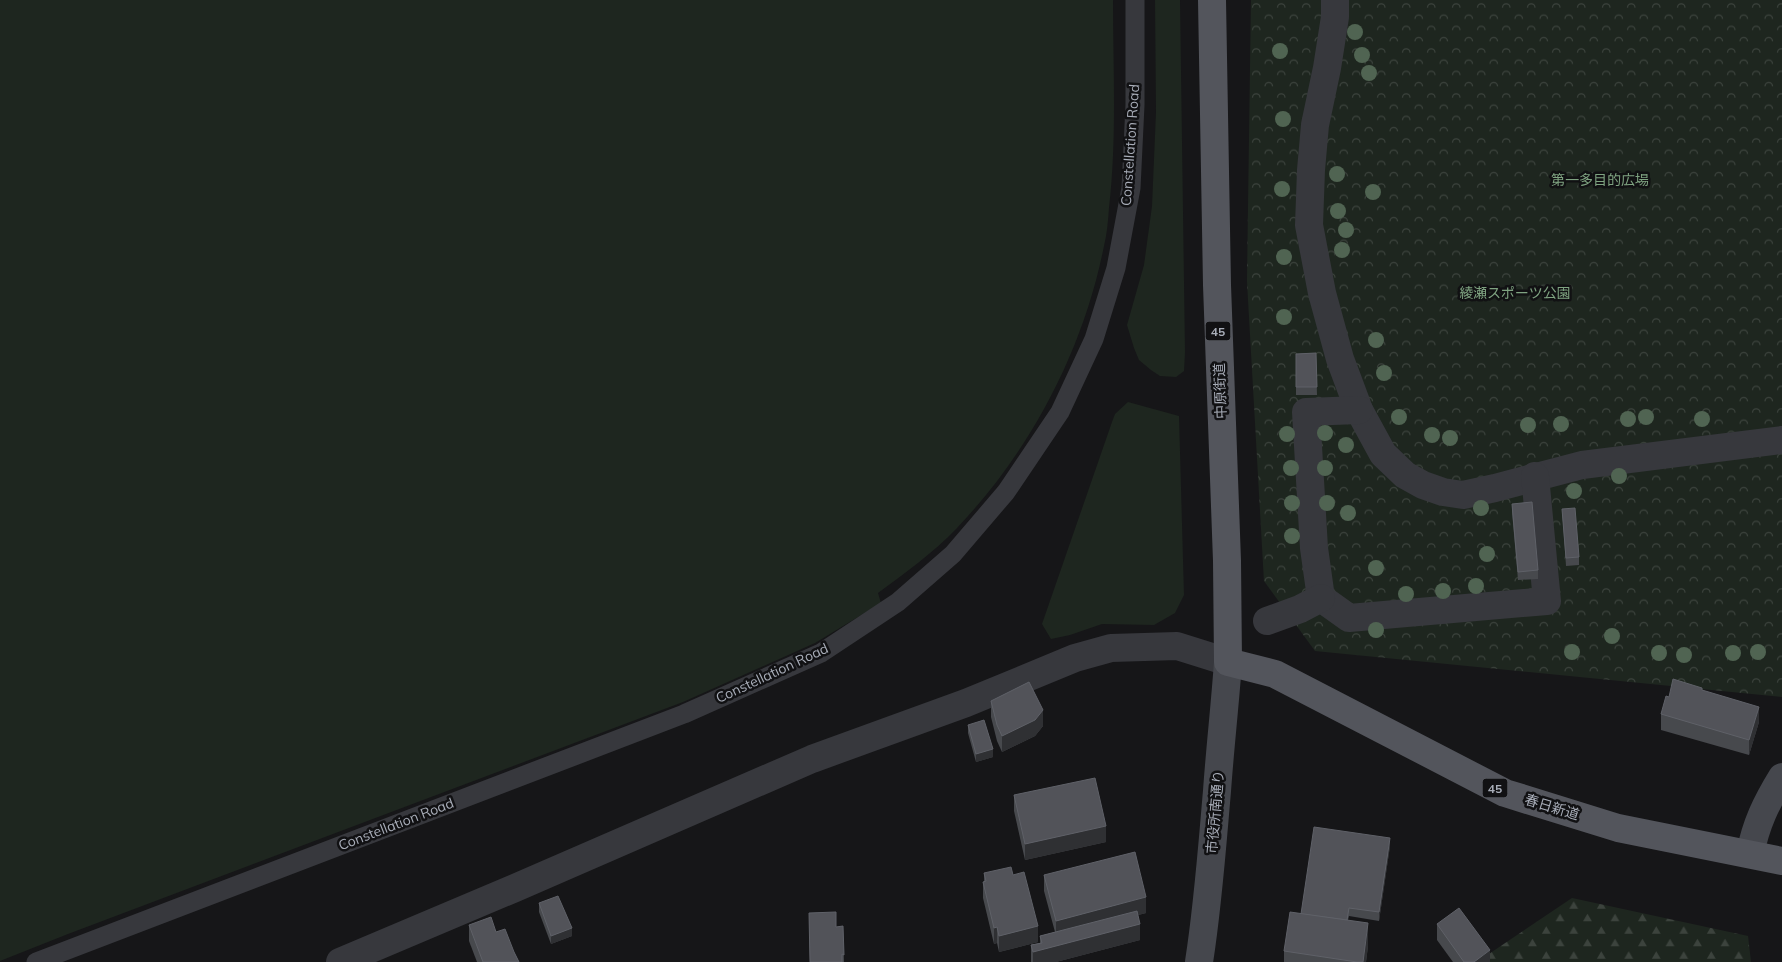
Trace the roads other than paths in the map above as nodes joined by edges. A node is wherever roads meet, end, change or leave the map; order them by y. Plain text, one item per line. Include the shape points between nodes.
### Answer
1 (1135, 0) edge
2 (1212, 0) edge
3 (1335, 0) edge
4 (1359, 410) junction
5 (1782, 440) edge
6 (1535, 476) junction
7 (1322, 598) junction
8 (1267, 621) dead end
9 (1228, 662) junction
10 (1782, 777) edge
11 (1750, 854) junction
12 (1782, 861) edge
13 (36, 962) edge
14 (340, 962) edge
15 (1199, 962) edge

1 - 13 lane, Constellation Road via 1131,188 1116,268 1094,339 1060,412 1006,492 953,554 898,602 821,652 684,714
2 - 9 main road, 中原街道 / 45 via 1216,275
3 - 4 street via 1327,68 1315,125 1309,225 1322,293 1340,359
4 - 6 street via 1383,454 1405,475 1423,485 1463,495
4 - 7 street via 1306,412 1314,548
5 - 6 street via 1582,465
6 - 7 street via 1547,601 1349,618
7 - 8 street
9 - 11 main road, 春日新道 / 45 via 1275,674 1505,793 1618,828
9 - 14 street via 1177,646 1111,648 1075,658 966,703 812,759
9 - 15 street, 市役所南通り via 1206,922
10 - 11 street via 1754,831
11 - 12 main road, 春日新道 / 45

